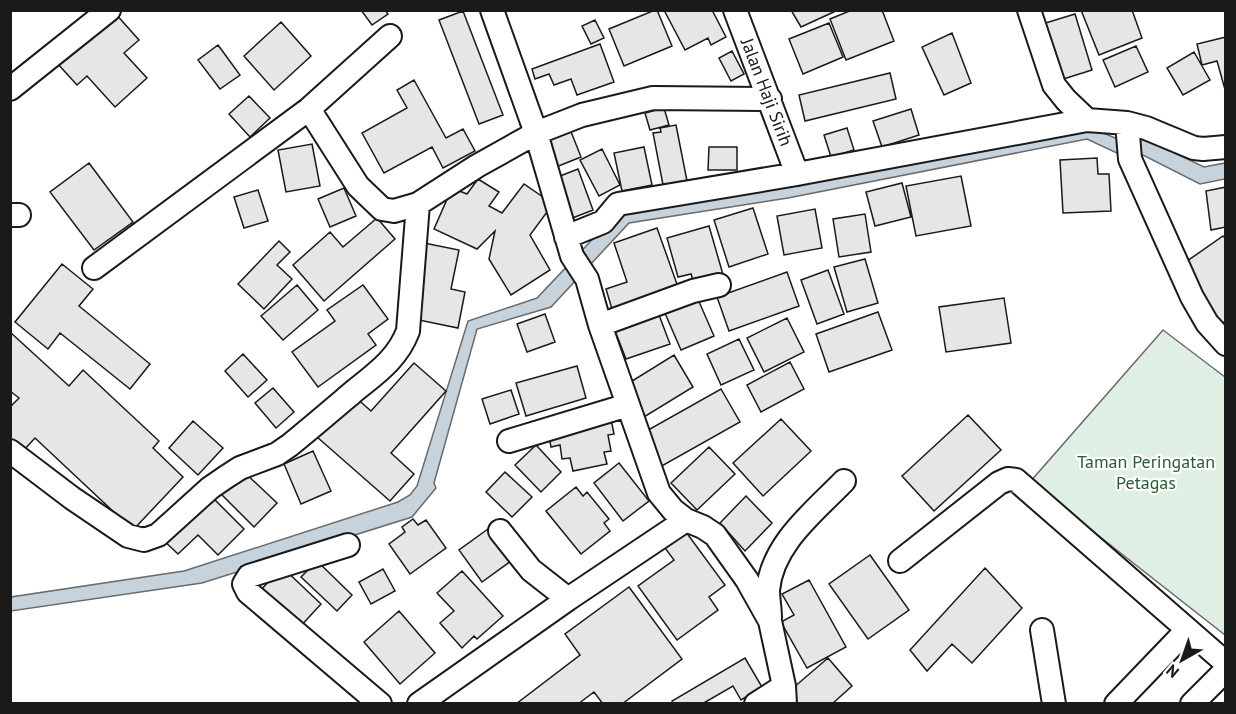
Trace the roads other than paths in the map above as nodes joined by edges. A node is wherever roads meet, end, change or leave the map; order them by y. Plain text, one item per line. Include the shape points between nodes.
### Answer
1 (109, 10) edge
2 (492, 10) edge
3 (735, 10) edge
4 (1029, 10) edge
5 (390, 36) dead end
6 (10, 89) edge
7 (770, 99) junction
8 (309, 109) junction
9 (1087, 120) junction
10 (1127, 123) junction
11 (536, 133) junction
12 (1226, 147) edge
13 (797, 174) junction
14 (418, 204) junction
15 (569, 246) junction
16 (94, 268) dead end
17 (719, 285) dead end
18 (600, 325) junction
19 (1226, 344) edge
20 (628, 405) junction
21 (509, 441) dead end
22 (10, 451) edge
23 (844, 481) dead end
24 (686, 520) junction
25 (500, 531) dead end
26 (348, 545) dead end
27 (900, 561) dead end
28 (568, 598) junction
29 (770, 621) junction
30 (1042, 630) dead end
31 (1187, 630) junction
32 (1226, 663) edge
33 (1226, 670) edge
34 (784, 695) edge
35 (380, 704) edge
36 (419, 704) edge
37 (756, 704) edge
38 (1054, 704) edge
39 (1116, 704) edge
40 (1192, 704) edge

1 - 6 street
2 - 11 street
3 - 7 street, Jalan Haji Sirih
4 - 9 street via 1054,85
5 - 8 street
7 - 11 street via 653,98 582,115
7 - 13 street, Jalan Haji Sirih
8 - 14 street via 371,200 394,211
8 - 16 street
9 - 10 street
9 - 13 street
10 - 12 street via 1194,148
10 - 19 street via 1130,159 1192,297 1207,323
11 - 14 street
11 - 15 street
13 - 15 street via 618,204 603,222
14 - 22 street via 408,331 394,357 290,445 226,477 158,535 144,540 128,536
15 - 18 street via 587,279
17 - 18 street
18 - 20 street
20 - 21 street
20 - 24 street via 659,493
23 - 29 street via 787,540 768,590
24 - 28 street
24 - 29 street via 715,535
25 - 28 street via 531,570
26 - 35 street via 249,576 244,584 248,592
27 - 31 street via 999,483 1016,480
28 - 36 street
29 - 34 street
30 - 38 street
31 - 32 street
31 - 39 street
33 - 40 street
34 - 37 street

